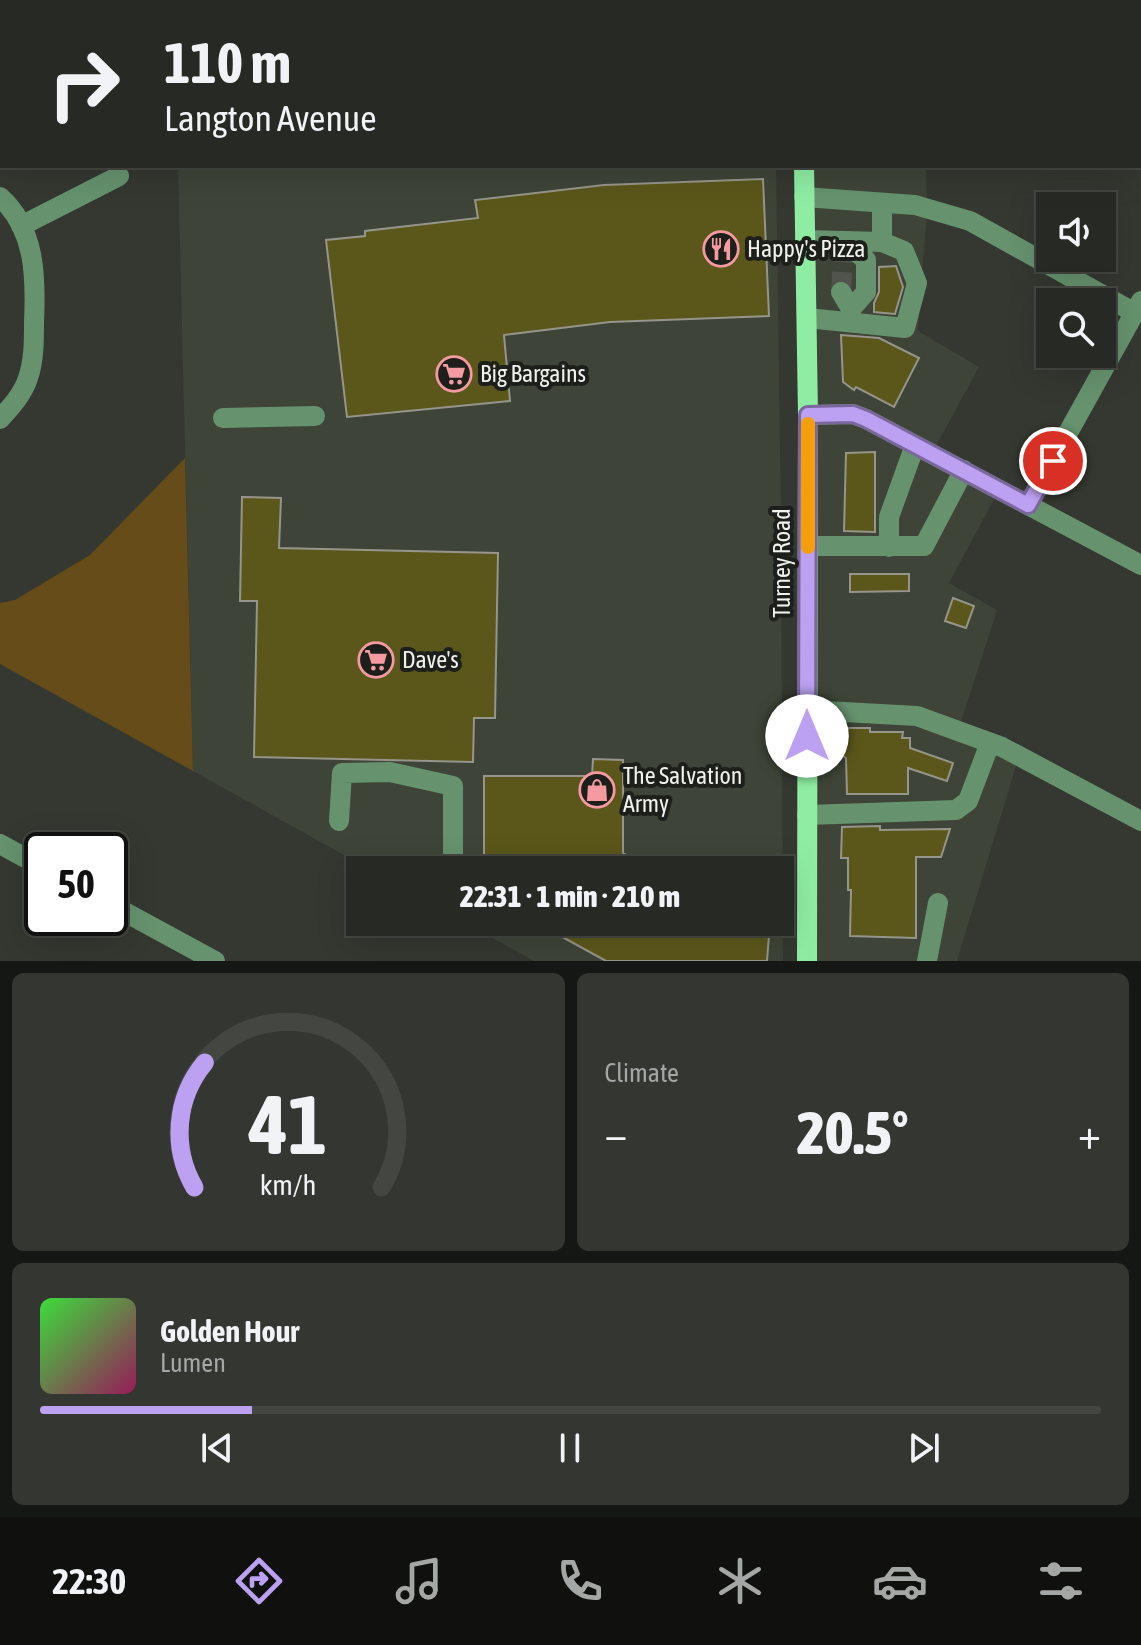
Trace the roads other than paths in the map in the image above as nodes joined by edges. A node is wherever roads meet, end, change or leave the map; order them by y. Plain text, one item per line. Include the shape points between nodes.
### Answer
1 (804, 168) edge
2 (119, 176) dead end
3 (0, 197) edge
4 (804, 197) junction
5 (882, 203) junction
6 (21, 226) junction
7 (805, 240) junction
8 (882, 242) junction
9 (850, 249) junction
10 (1138, 307) edge
11 (848, 308) junction
12 (807, 318) junction
13 (808, 415) junction
14 (315, 416) dead end
15 (223, 418) dead end
16 (0, 419) edge
17 (915, 445) junction
18 (964, 470) junction
19 (1028, 505) junction
20 (808, 546) junction
21 (889, 547) junction
22 (1141, 565) edge
23 (807, 710) junction
24 (990, 743) junction
25 (807, 815) junction
26 (339, 821) dead end
27 (1141, 821) edge
28 (0, 844) edge
29 (453, 856) edge
30 (24, 857) edge
31 (938, 903) dead end
32 (128, 914) edge
33 (215, 961) edge
34 (807, 961) edge
35 (927, 961) edge

1 - 4 main road, Turney Road
2 - 6 street
3 - 6 street
4 - 5 street
4 - 7 main road, Turney Road
5 - 8 street
5 - 10 street via 915,205 970,221
6 - 16 street via 36,277 34,345 28,378
7 - 9 street
7 - 12 main road, Turney Road
8 - 9 street
8 - 11 street via 904,251 917,283 905,328
9 - 11 street via 866,260 866,292
10 - 19 street
11 - 12 street
12 - 13 main road, Turney Road
13 - 17 street via 853,414
13 - 20 main road, Turney Road
14 - 15 street
17 - 18 street
17 - 21 street via 891,510
18 - 19 street
18 - 21 street via 924,546
19 - 22 street
20 - 21 street
20 - 23 main road, Turney Road
23 - 24 street via 917,716
23 - 25 main road, Turney Road
24 - 25 street via 968,801 956,810
24 - 27 street
25 - 34 main road, Turney Road
26 - 29 street via 342,773 390,772 453,786
28 - 30 street
31 - 35 street
32 - 33 street

